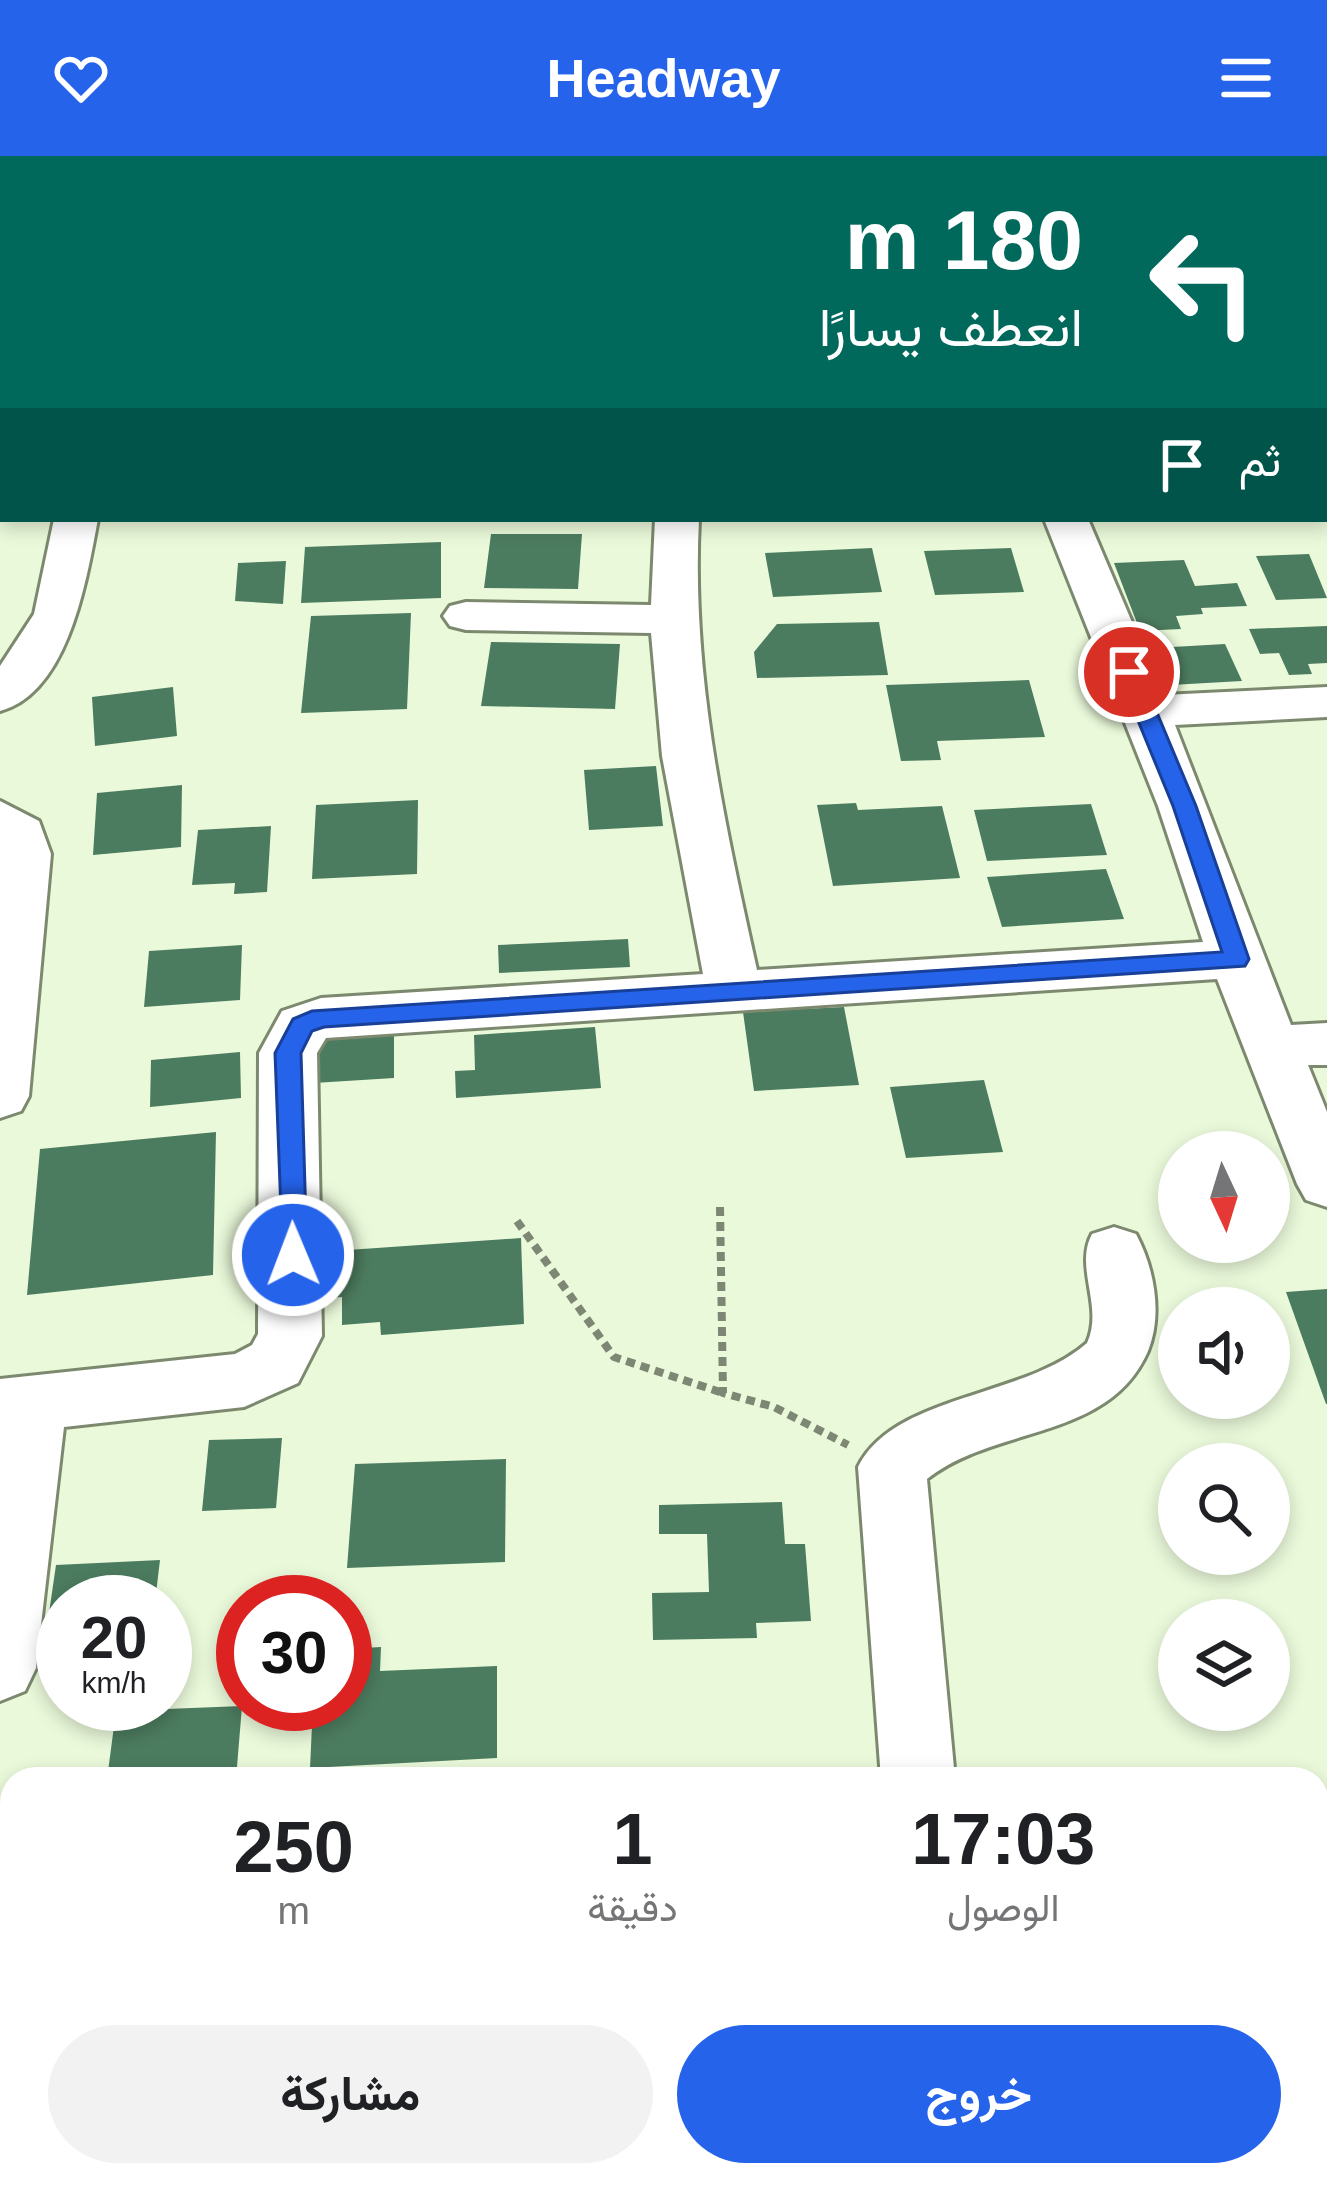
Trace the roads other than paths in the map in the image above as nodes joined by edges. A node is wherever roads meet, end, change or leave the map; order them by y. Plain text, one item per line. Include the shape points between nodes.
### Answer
1 (75, 522) edge
2 (677, 522) edge
3 (1067, 522) edge
4 (466, 616) dead end
5 (671, 619) junction
6 (0, 696) edge
7 (1327, 702) edge
8 (1145, 711) junction
9 (0, 818) edge
10 (1237, 959) junction
11 (734, 990) junction
12 (1299, 1045) edge
13 (0, 1096) edge
14 (1327, 1184) edge
15 (1114, 1251) dead end
16 (17, 1404) edge
17 (0, 1667) edge
18 (917, 1767) edge

1 - 6 street via 50,631
2 - 5 street
3 - 8 street
4 - 5 street
5 - 11 street via 676,706
7 - 8 street
8 - 10 street
9 - 13 street via 21,833 25,854
10 - 11 street
10 - 12 street
11 - 16 street via 355,1013 302,1025 288,1053 294,1295 290,1336 275,1364 244,1380
12 - 14 street
15 - 18 street via 1125,1306 1112,1361 1030,1409 936,1434 892,1467
16 - 17 street

